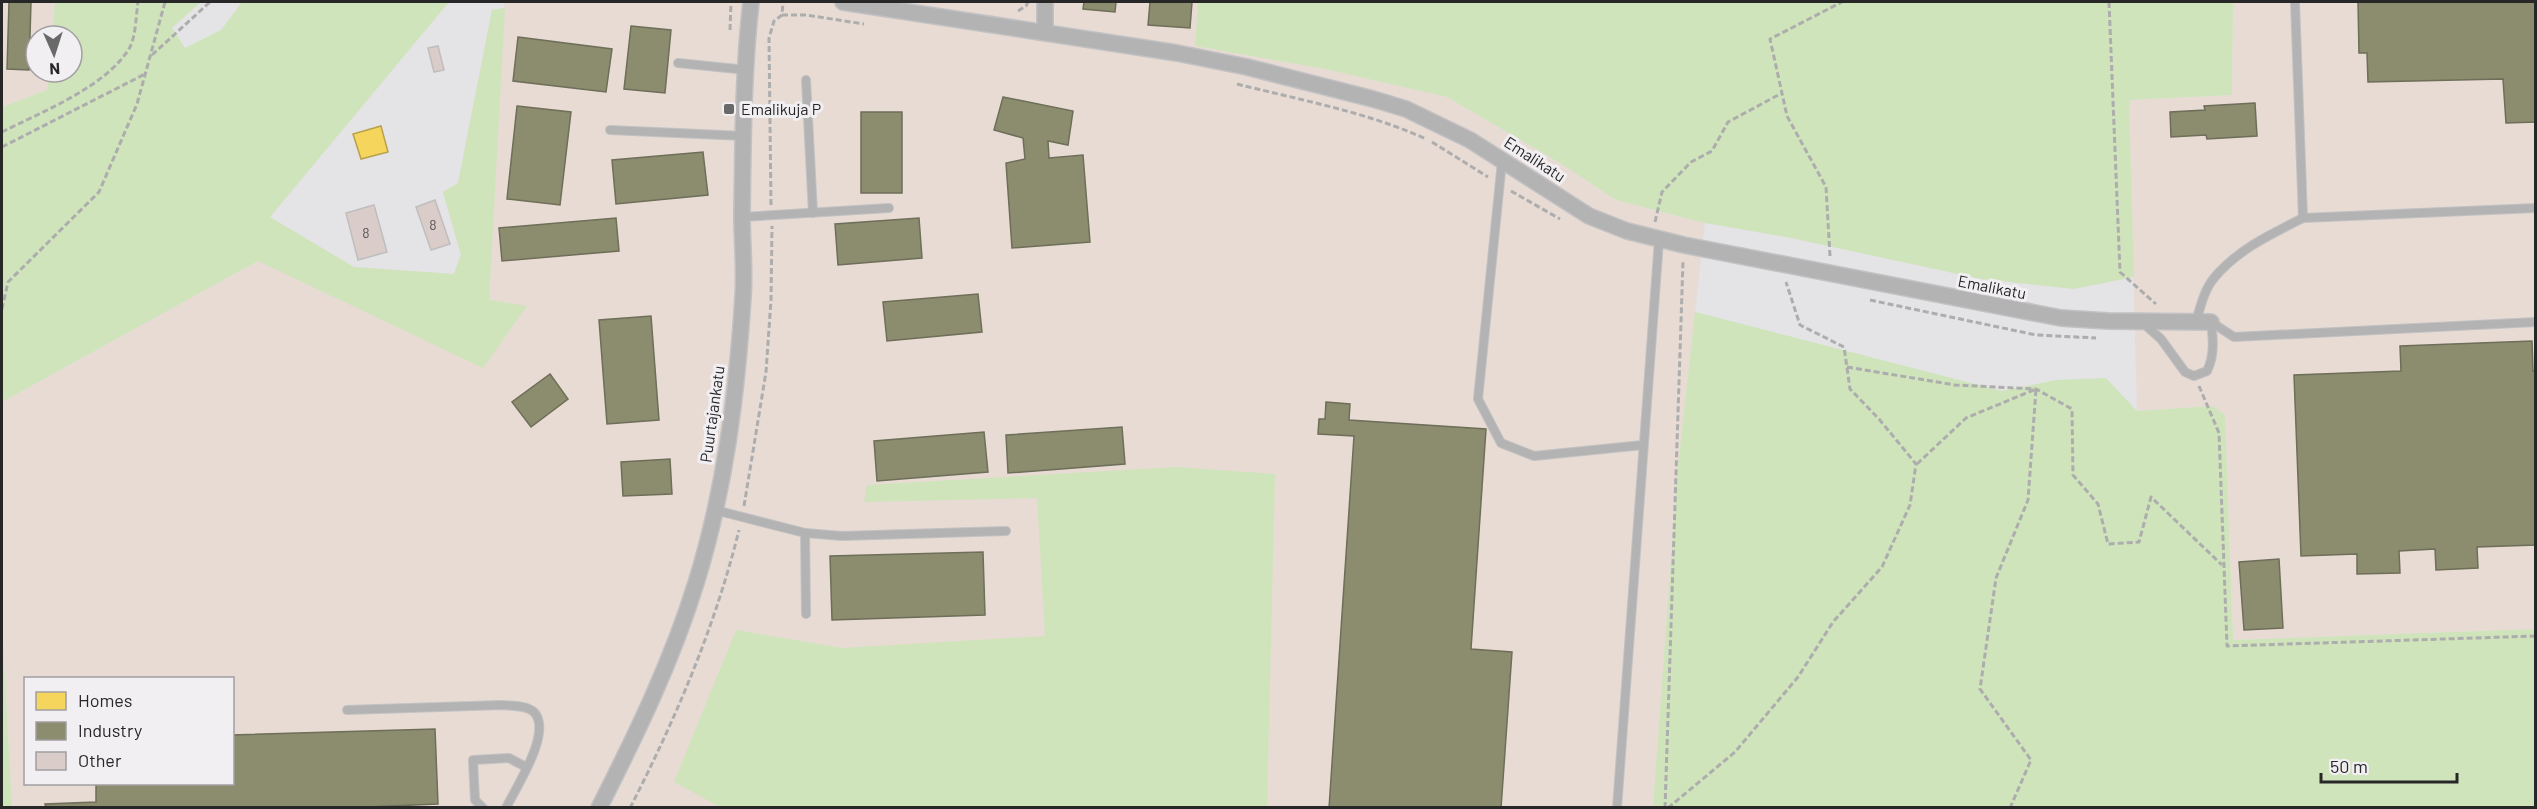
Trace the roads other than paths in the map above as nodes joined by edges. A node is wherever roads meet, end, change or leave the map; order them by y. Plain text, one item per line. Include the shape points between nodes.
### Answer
1 (751, 2) edge
2 (843, 2) edge
3 (1044, 2) edge
4 (2295, 2) edge
5 (1045, 31) junction
6 (678, 63) dead end
7 (747, 69) junction
8 (806, 80) dead end
9 (610, 130) dead end
10 (744, 136) junction
11 (1503, 159) junction
12 (889, 208) dead end
13 (2535, 208) edge
14 (813, 213) junction
15 (742, 217) junction
16 (2303, 218) junction
17 (1655, 239) junction
18 (2142, 322) junction
19 (2204, 322) junction
20 (2535, 322) edge
21 (1643, 446) junction
22 (716, 510) junction
23 (1006, 531) dead end
24 (805, 533) junction
25 (806, 614) dead end
26 (347, 710) dead end
27 (526, 766) junction
28 (483, 807) edge
29 (506, 807) edge
30 (599, 807) edge
31 (1617, 807) edge

1 - 7 street, Puurtajankatu
2 - 5 street, Emalikatu
3 - 5 street
4 - 16 lane
5 - 11 street, Emalikatu via 1247,67 1373,99 1406,109
6 - 7 lane
7 - 10 street, Puurtajankatu
8 - 14 lane
9 - 10 lane
10 - 15 street, Puurtajankatu
11 - 17 street, Emalikatu via 1588,216
11 - 21 lane via 1478,399 1501,443 1534,456
12 - 14 lane
13 - 16 lane
14 - 15 lane
15 - 22 street, Puurtajankatu via 738,371
16 - 19 lane via 2241,252 2213,279 2202,301
17 - 18 street, Emalikatu via 2061,318
17 - 21 lane via 1657,257
18 - 19 street, Emalikatu
18 - 19 lane via 2161,339 2185,372 2194,376 2207,371 2210,365 2213,341
19 - 20 lane via 2234,337
21 - 31 lane
22 - 24 lane
22 - 30 street, Puurtajankatu via 679,633 646,714
23 - 24 lane via 842,536
24 - 25 lane
26 - 27 lane via 522,706 533,711 540,722 539,740
27 - 28 lane via 509,758 473,760 475,800
27 - 29 lane

